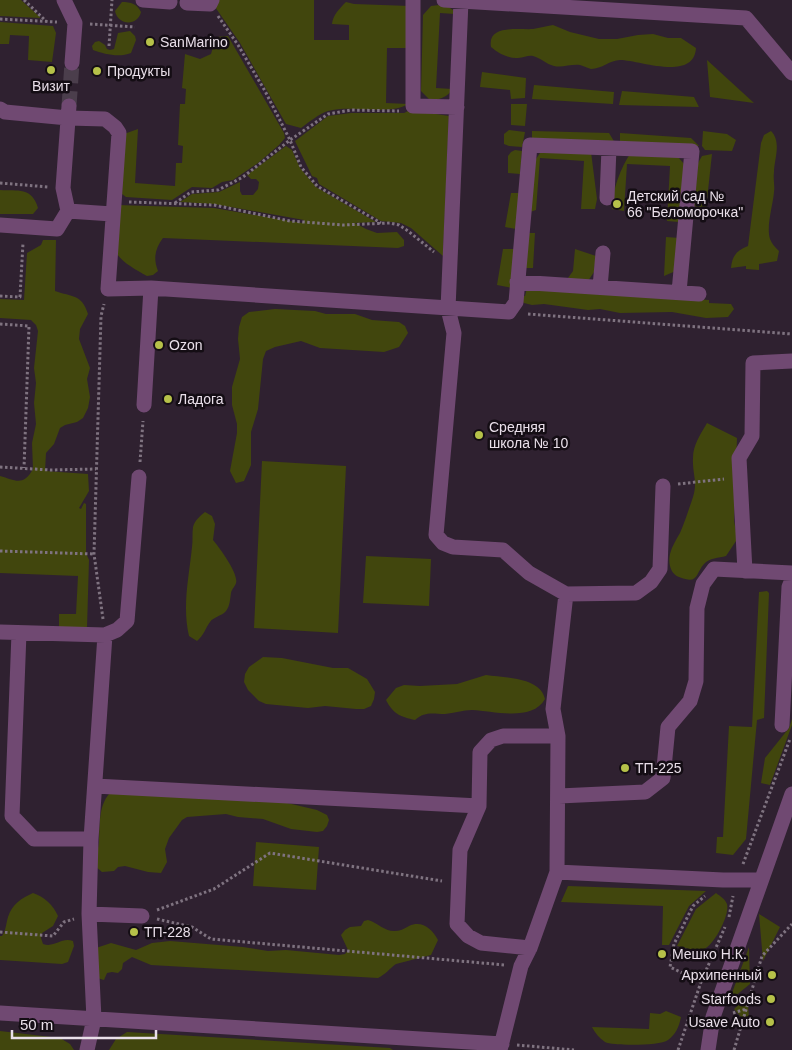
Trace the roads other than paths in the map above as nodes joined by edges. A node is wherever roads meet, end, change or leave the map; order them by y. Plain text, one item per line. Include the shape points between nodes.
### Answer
1 (64, 0) edge
2 (143, 0) edge
3 (413, 0) edge
4 (444, 0) edge
5 (461, 1) edge
6 (170, 2) dead end
7 (211, 2) edge
8 (187, 3) dead end
9 (72, 64) tunnel mouth
10 (792, 73) edge
11 (457, 107) junction
12 (0, 109) edge
13 (69, 112) junction
14 (609, 148) junction
15 (607, 198) dead end
16 (113, 208) junction
17 (68, 211) junction
18 (0, 225) edge
19 (602, 253) dead end
20 (517, 282) junction
21 (600, 286) junction
22 (151, 288) junction
23 (680, 292) junction
24 (699, 294) dead end
25 (448, 309) junction
26 (792, 361) edge
27 (144, 405) road end
28 (139, 477) road end
29 (663, 486) road end
30 (744, 571) junction
31 (792, 573) edge
32 (792, 580) edge
33 (566, 594) junction
34 (0, 632) edge
35 (19, 633) junction
36 (105, 635) junction
37 (787, 729) edge
38 (558, 736) junction
39 (95, 786) junction
40 (792, 794) edge
41 (559, 796) junction
42 (479, 806) junction
43 (92, 839) junction
44 (558, 872) junction
45 (762, 880) junction
46 (90, 914) junction
47 (142, 916) road end
48 (530, 948) junction
49 (0, 1013) edge
50 (94, 1019) junction
51 (501, 1047) edge
52 (87, 1050) edge
53 (708, 1050) edge

1 - 9 street via 75,23
2 - 6 street
3 - 11 street via 413,106
4 - 5 street
5 - 10 street via 746,18
5 - 11 street
7 - 8 street
11 - 25 street
12 - 13 street via 5,112
13 - 16 street via 105,119 119,133
13 - 17 street via 63,188
14 - 15 street
14 - 20 street via 530,145 528,220
14 - 23 street via 692,151 680,230
16 - 17 street
16 - 22 street via 108,289
17 - 18 street via 57,228
19 - 21 street
20 - 21 street
20 - 25 street via 516,302 509,312
21 - 23 street
22 - 25 street
22 - 27 street
23 - 24 street
25 - 33 street via 454,333 436,535 453,547 503,550 529,573
26 - 30 street via 753,363 752,436 740,458
28 - 36 street via 126,621
29 - 33 street via 660,569 651,582 636,593
30 - 31 street
30 - 41 street via 714,570 702,584 697,608 696,680 690,701 668,727 663,778 644,792
32 - 37 street via 789,587
33 - 38 street via 552,709
34 - 35 street
35 - 36 street
35 - 43 street via 12,816 34,839
36 - 39 street
38 - 41 street
38 - 42 street via 503,736 490,740 480,752
39 - 42 street
39 - 43 street
40 - 45 street
41 - 44 street
42 - 48 street via 460,850 456,924 481,943
43 - 46 street
44 - 45 street
44 - 48 street
45 - 53 street via 714,1017
46 - 47 street
46 - 50 street
48 - 51 street via 521,966
49 - 50 street
50 - 51 street
50 - 52 street

